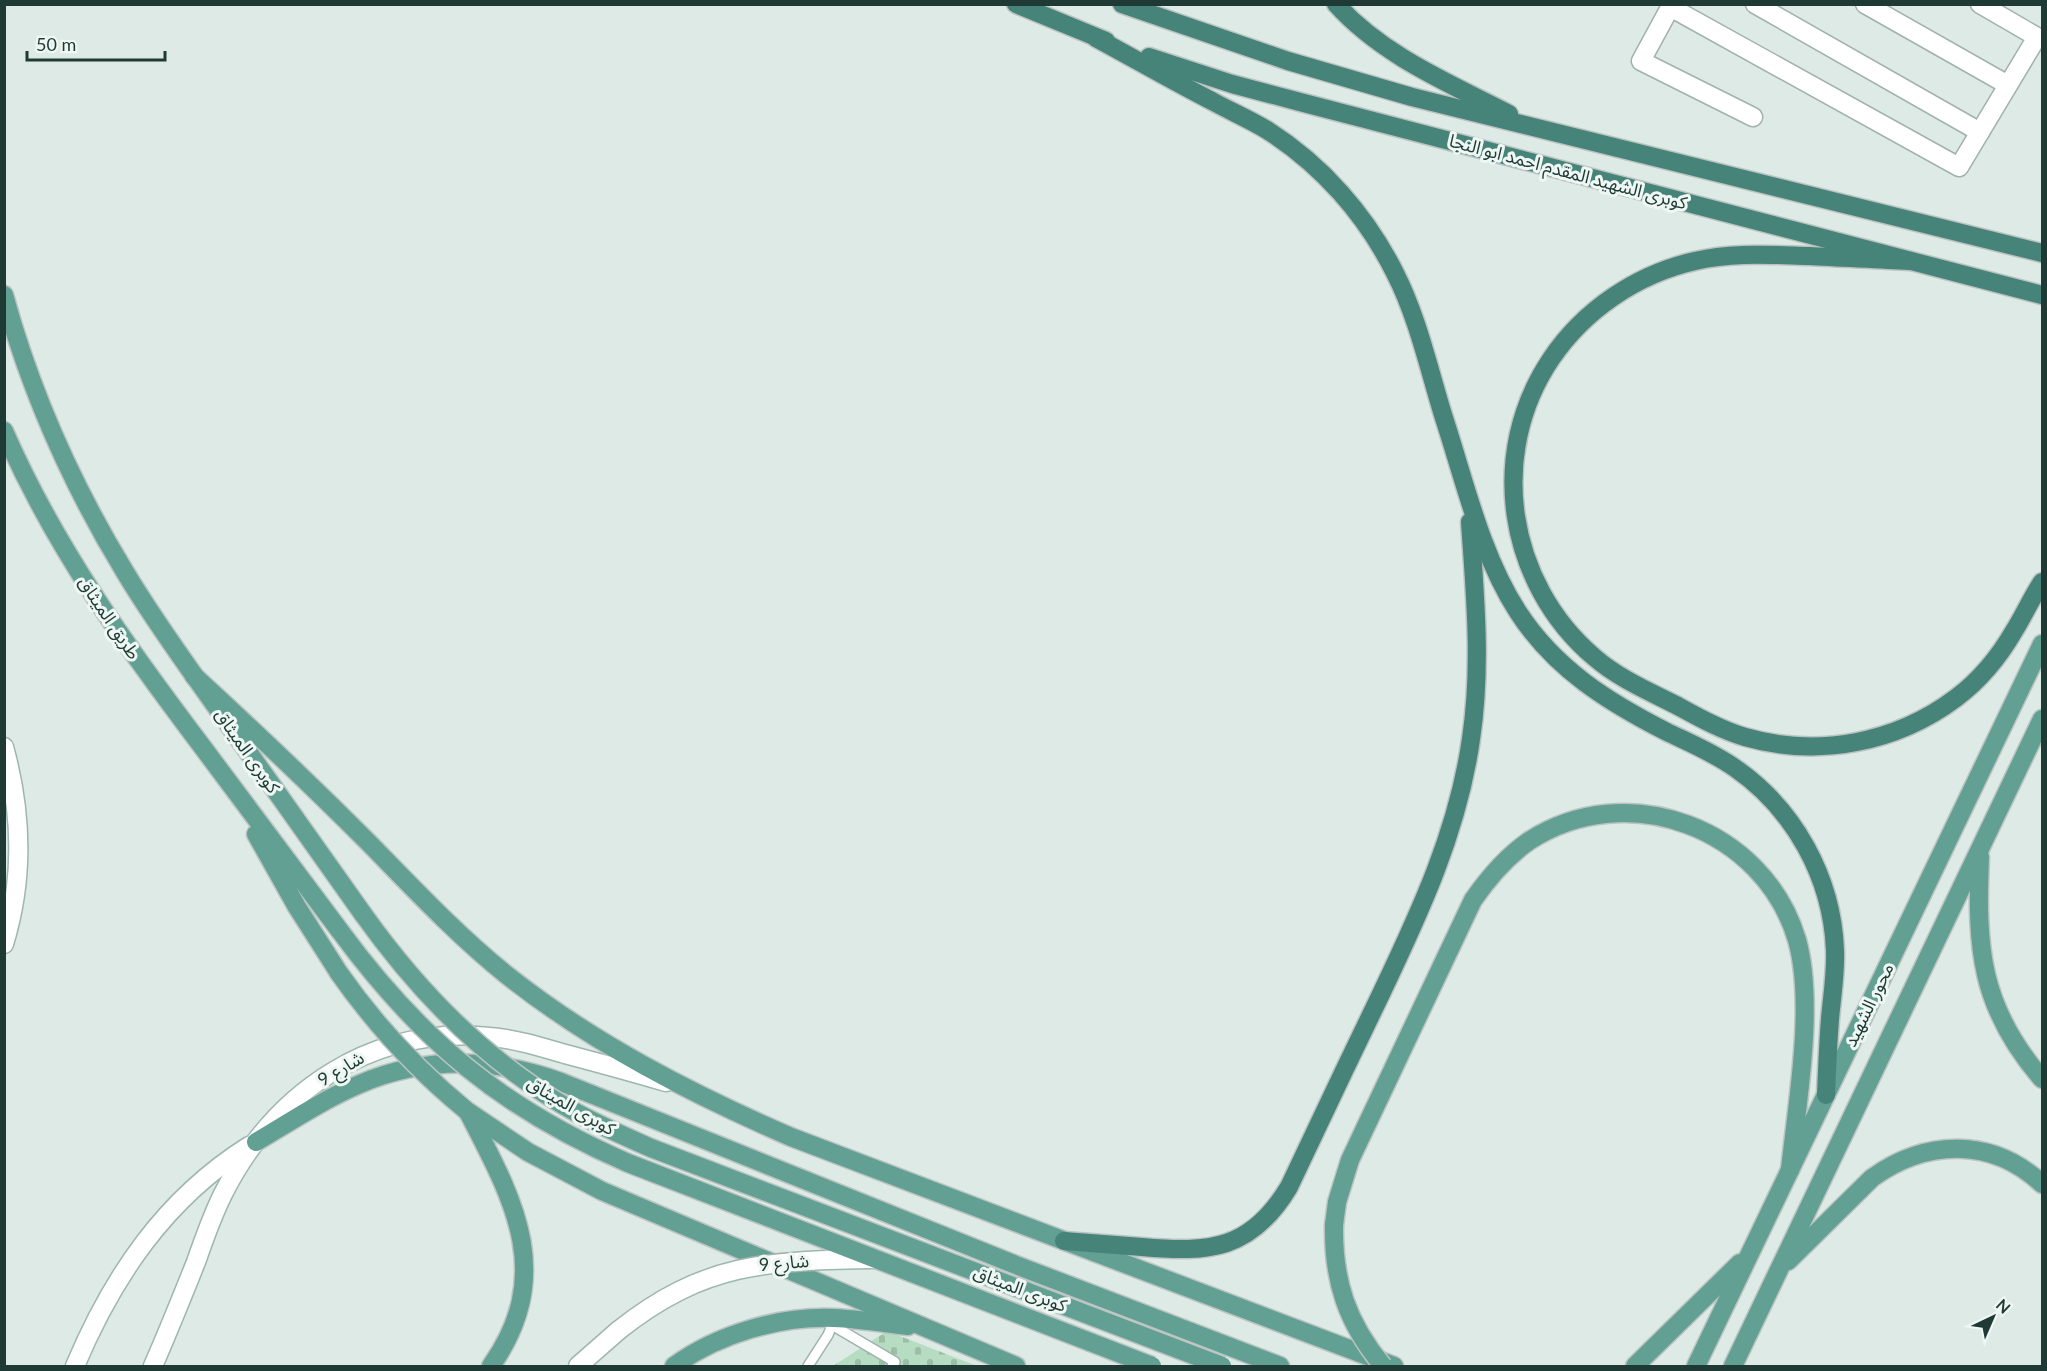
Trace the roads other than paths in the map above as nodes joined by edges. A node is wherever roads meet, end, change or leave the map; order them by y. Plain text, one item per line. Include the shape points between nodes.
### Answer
1 (1016, 4) edge
2 (1122, 4) edge
3 (1336, 4) edge
4 (1755, 4) edge
5 (1865, 4) edge
6 (1980, 4) edge
7 (1671, 6) edge
8 (1096, 38) junction
9 (2008, 85) junction
10 (1753, 117) dead end
11 (1537, 129) junction
12 (1980, 132) junction
13 (2043, 253) edge
14 (1910, 261) junction
15 (4, 295) edge
16 (2043, 295) edge
17 (4, 431) edge
18 (1467, 490) junction
19 (2043, 582) edge
20 (2043, 644) edge
21 (194, 676) junction
22 (2043, 719) edge
23 (4, 747) edge
24 (236, 792) junction
25 (1980, 849) junction
26 (4, 944) edge
27 (2043, 1079) edge
28 (688, 1088) junction
29 (1826, 1095) junction
30 (467, 1111) junction
31 (256, 1142) junction
32 (1790, 1170) junction
33 (2043, 1184) edge
34 (1064, 1241) junction
35 (1750, 1253) junction
36 (876, 1259) junction
37 (1778, 1271) junction
38 (833, 1322) junction
39 (927, 1328) junction
40 (75, 1366) edge
41 (153, 1366) edge
42 (491, 1366) edge
43 (578, 1366) edge
44 (674, 1366) edge
45 (808, 1366) edge
46 (892, 1366) edge
47 (1016, 1366) edge
48 (1152, 1366) edge
49 (1222, 1366) edge
50 (1280, 1366) edge
51 (1383, 1366) edge
52 (1394, 1366) edge
53 (1635, 1366) edge
54 (1696, 1366) edge
55 (1733, 1366) edge

1 - 8 highway
2 - 11 highway, كوبرى الشهيد المقدم احمد ابو النجا via 1299,64
3 - 11 highway via 1362,30 1404,59
4 - 12 main road
5 - 9 main road
6 - 9 main road via 2037,37
7 - 10 main road via 1641,61
7 - 12 main road via 1959,167
8 - 14 highway, كوبرى الشهيد المقدم احمد ابو النجا via 1232,84
8 - 18 highway via 1266,129 1311,163 1351,204 1383,251 1408,302
9 - 12 main road
11 - 13 highway, كوبرى الشهيد المقدم احمد ابو النجا
14 - 16 highway, كوبرى الشهيد المقدم احمد ابو النجا
14 - 19 highway via 1740,255 1693,261 1648,277 1589,316 1557,350 1532,391 1517,437 1512,486 1518,535 1535,581 1577,642 1615,673 1743,736 1787,745 1832,746 1877,737 1919,721 1957,697 1990,666
15 - 21 main road, كوبرى الميثاق via 27,368 78,488 125,573
17 - 24 main road, طريق الميثاق via 40,508 98,603
18 - 29 highway via 1506,593 1552,654 1611,702 1735,768 1771,799 1800,837 1821,880 1833,927
18 - 34 highway via 1477,667 1471,739 1456,810 1420,912 1289,1187 1262,1222 1237,1238 1209,1248 1180,1250
20 - 29 main road, محور الشهيد
21 - 28 main road via 303,778 444,920 508,976 576,1026
21 - 49 main road, كوبرى الميثاق, bridge via 413,981 473,1040 531,1084 576,1112 651,1148
22 - 25 main road, محور الشهيد
23 - 26 main road via 13,780 19,841 14,902
24 - 30 main road, bridge via 275,869 370,1016 397,1047
24 - 36 main road, كوبرى الميثاق, bridge via 386,991 467,1069 560,1131 628,1163
25 - 27 main road via 1978,930 1988,983 2004,1024
25 - 37 main road, محور الشهيد
28 - 31 main road, شارع 9 via 516,1041 467,1035 425,1038 392,1044 345,1064 283,1111
28 - 34 main road via 791,1137
29 - 32 main road, محور الشهيد
30 - 39 main road via 528,1152 602,1191
30 - 42 main road via 507,1190 523,1250 518,1311
31 - 40 main road via 202,1179 153,1231 104,1305
31 - 41 main road, شارع 9 via 223,1195
31 - 50 main road via 342,1092 381,1076 445,1064 515,1068 561,1082 1005,1261
32 - 35 main road, محور الشهيد
32 - 51 main road, bridge via 1802,1048 1804,980 1797,940 1780,902 1756,868 1707,831 1647,814 1606,813 1566,823 1529,841 1498,867 1473,900 1339,1191 1334,1225 1341,1292 1359,1333
33 - 37 main road via 1993,1154 1957,1148 1920,1153 1872,1178
34 - 52 main road
35 - 53 main road
35 - 54 main road, محور الشهيد
36 - 43 main road, شارع 9, bridge via 777,1262 704,1280 667,1297 619,1330
36 - 48 main road, كوبرى الميثاق, bridge
37 - 55 main road, محور الشهيد
38 - 39 main road
38 - 44 main road via 788,1321 742,1332
38 - 45 lane
38 - 46 lane via 895,1362
39 - 47 main road

